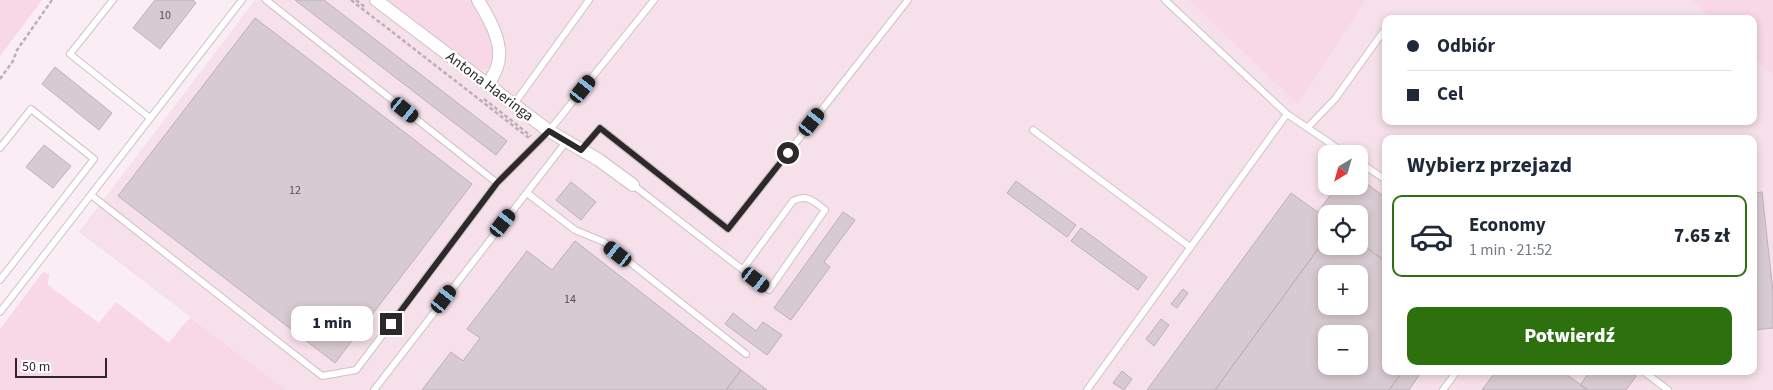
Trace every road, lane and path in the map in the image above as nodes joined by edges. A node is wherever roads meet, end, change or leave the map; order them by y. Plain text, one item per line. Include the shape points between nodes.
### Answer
1 (52, 0) edge
2 (112, 0) edge
3 (242, 0) edge
4 (266, 0) edge
5 (351, 0) edge
6 (376, 0) edge
7 (478, 0) edge
8 (589, 0) edge
9 (654, 0) edge
10 (908, 0) edge
11 (1165, 0) edge
12 (1382, 33) edge
13 (0, 79) edge
14 (488, 85) junction
15 (514, 104) junction
16 (1287, 114) junction
17 (150, 118) junction
18 (1308, 127) junction
19 (1033, 130) dead end
20 (549, 131) junction
21 (566, 142) junction
22 (536, 144) junction
23 (1333, 145) edge
24 (0, 148) edge
25 (581, 150) junction
26 (1368, 168) edge
27 (1382, 177) edge
28 (497, 183) junction
29 (632, 185) joint
30 (527, 192) junction
31 (91, 195) junction
32 (1190, 247) junction
33 (743, 269) junction
34 (0, 280) edge
35 (0, 312) edge
36 (746, 354) dead end
37 (1454, 375) edge
38 (1648, 375) edge
39 (374, 390) edge
40 (1086, 390) edge
41 (1443, 390) edge
42 (1668, 390) edge

1 - 13 path
2 - 17 lane via 70,54
3 - 17 lane
4 - 28 lane
5 - 22 path
6 - 14 street, Antona Haeringa
7 - 14 street via 494,29 499,54 497,68
8 - 15 lane
9 - 20 lane
10 - 25 lane via 728,229 600,128
11 - 16 lane
12 - 18 lane via 1335,99
14 - 15 street, Antona Haeringa
15 - 20 street, Antona Haeringa
16 - 18 lane
16 - 32 lane
17 - 31 lane
18 - 23 lane
19 - 32 lane
20 - 21 street, Antona Haeringa
20 - 22 lane
21 - 25 street, Antona Haeringa
21 - 30 lane
22 - 28 lane
24 - 34 lane via 31,109 94,159
25 - 29 street, Antona Haeringa
26 - 27 lane
28 - 31 lane via 356,370 322,376
29 - 33 lane
30 - 36 lane via 575,230 604,242
30 - 39 lane
31 - 35 lane
32 - 40 lane
33 - 33 lane via 769,290 825,210 807,198 793,201
37 - 41 lane
38 - 42 lane

